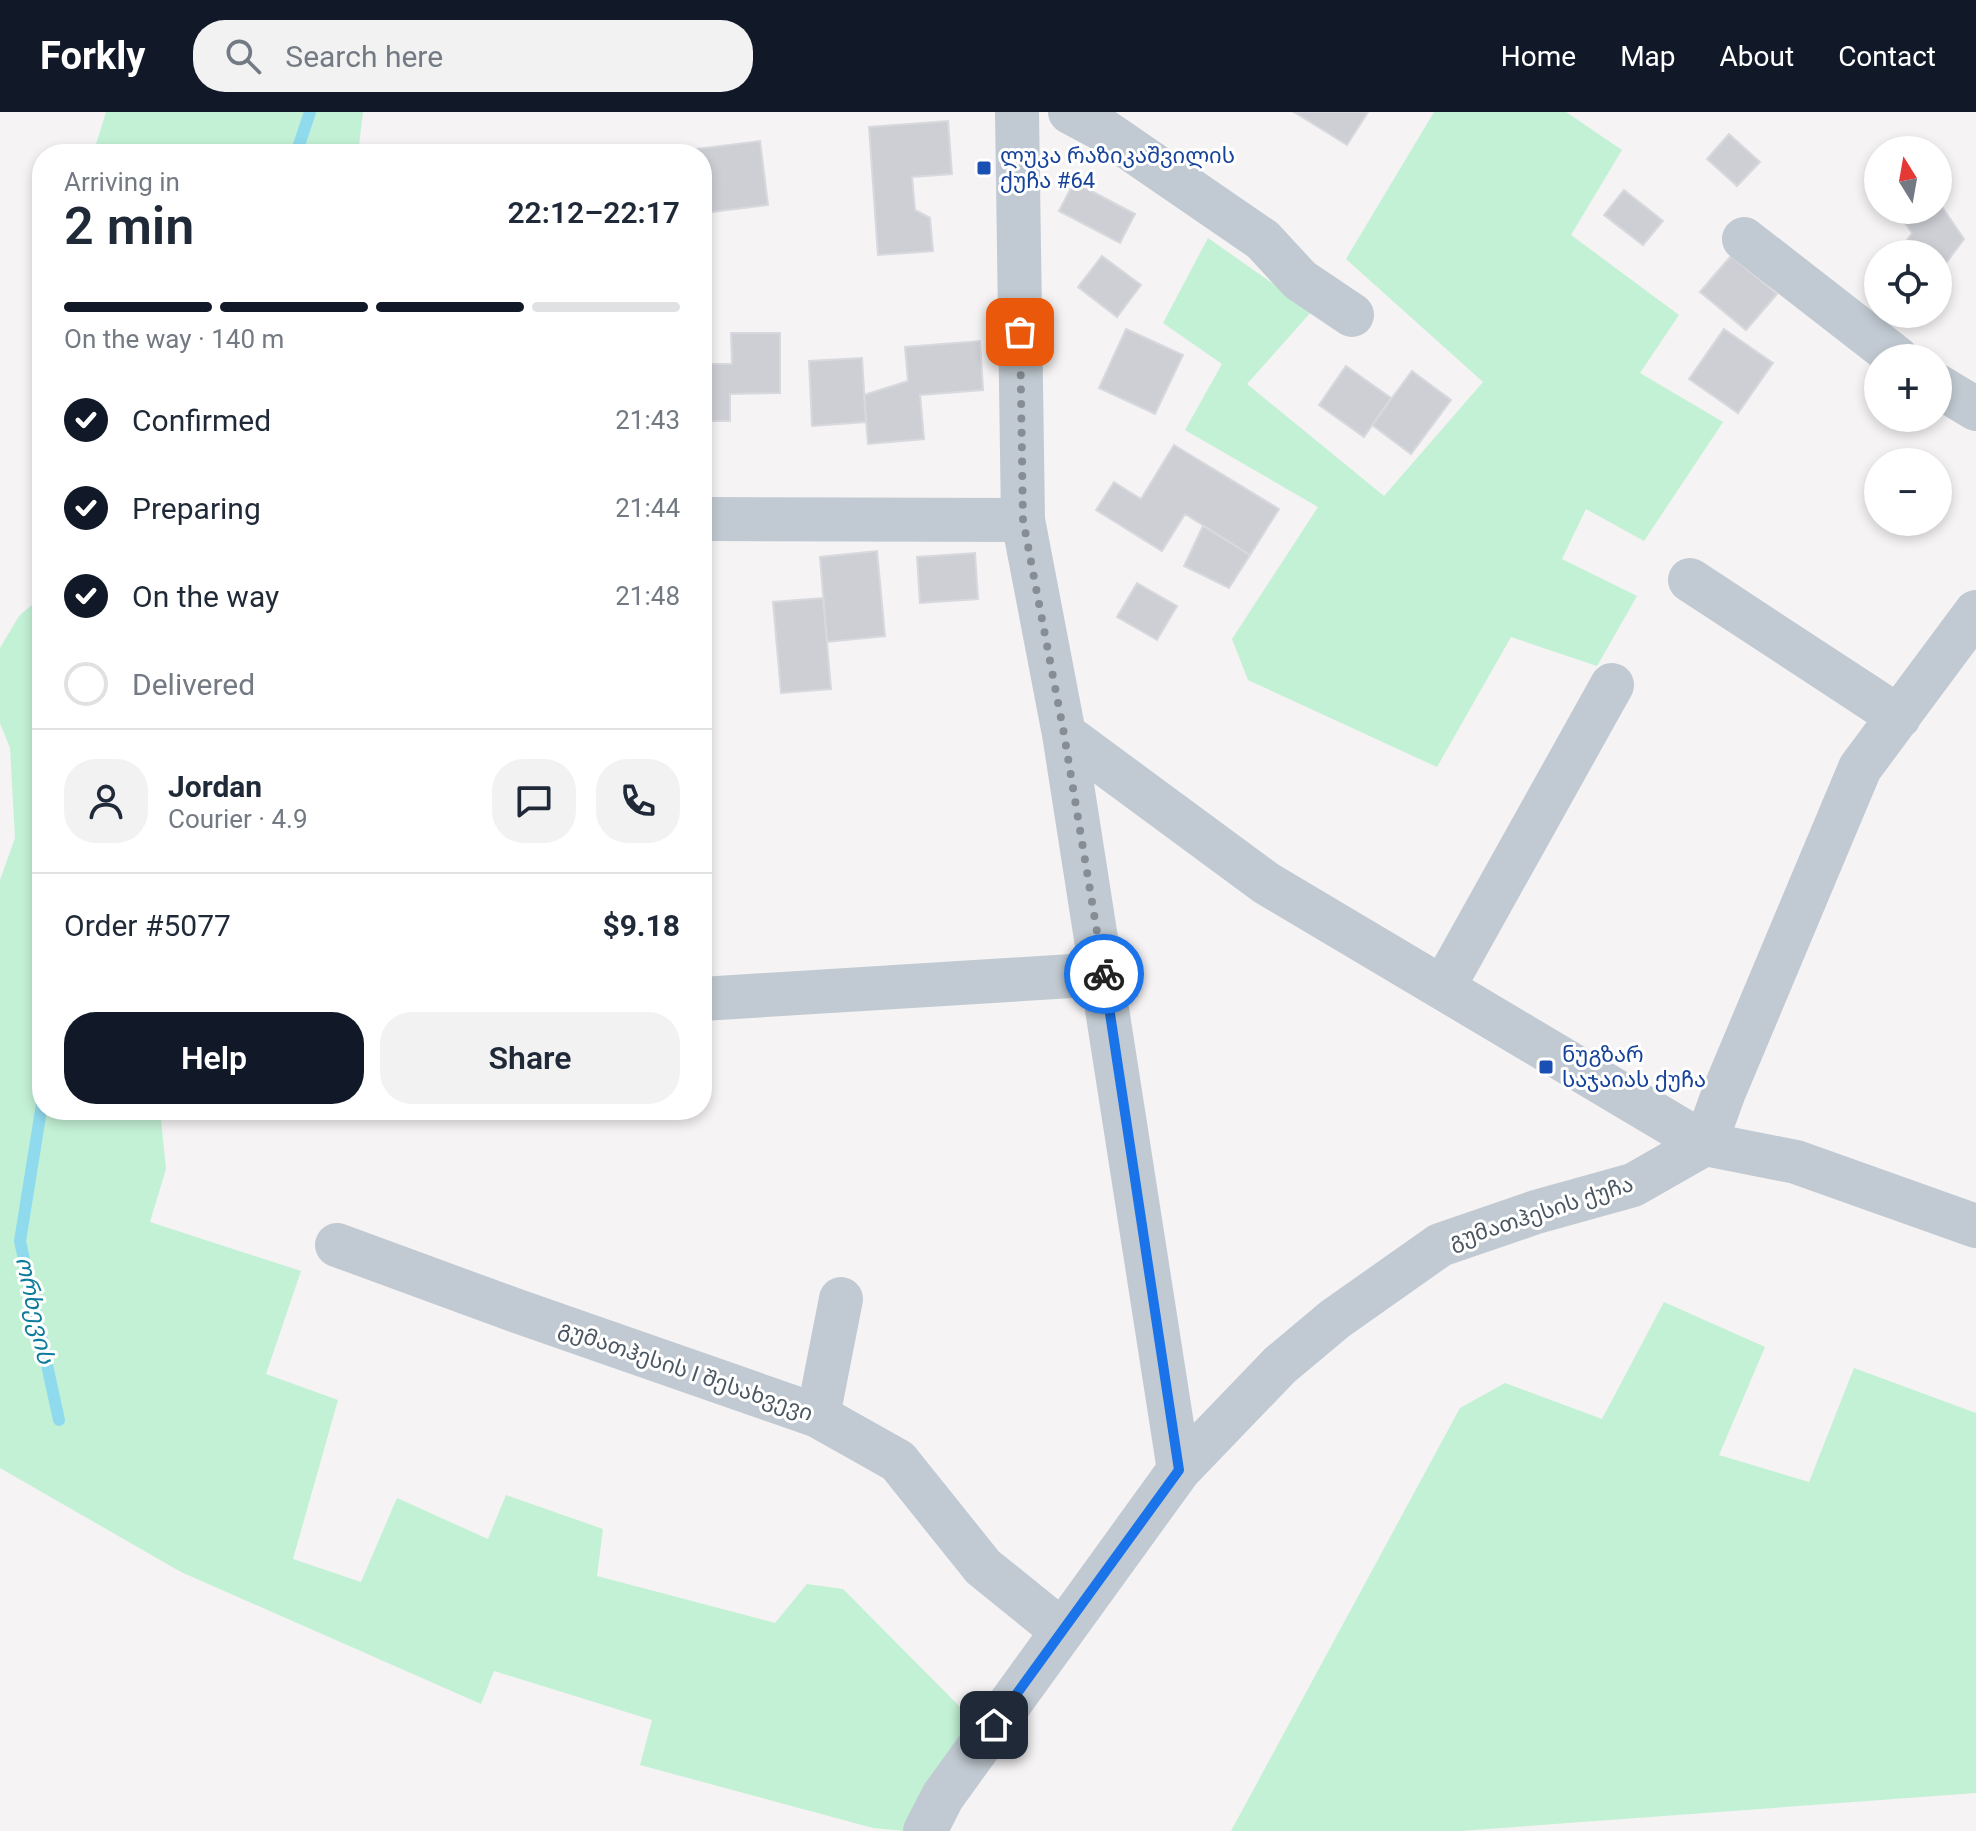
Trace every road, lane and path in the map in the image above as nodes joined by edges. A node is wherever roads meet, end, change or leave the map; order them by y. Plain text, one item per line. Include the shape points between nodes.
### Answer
1 (1017, 112) edge
2 (1070, 112) edge
3 (1744, 239) dead end
4 (1352, 315) dead end
5 (1879, 344) edge
6 (1952, 394) edge
7 (1976, 409) edge
8 (712, 519) edge
9 (1023, 520) junction
10 (1690, 580) dead end
11 (1976, 612) edge
12 (1612, 685) dead end
13 (1899, 717) junction
14 (1064, 734) junction
15 (1104, 974) junction
16 (1443, 988) junction
17 (712, 998) edge
18 (1705, 1144) junction
19 (1976, 1226) edge
20 (337, 1245) dead end
21 (841, 1299) dead end
22 (818, 1416) junction
23 (1179, 1470) junction
24 (1061, 1630) junction
25 (925, 1831) edge

1 - 9 street
2 - 4 street via 1263,240 1300,280
3 - 5 street
6 - 7 street
8 - 9 street
9 - 14 street
10 - 13 street
11 - 13 street
12 - 16 street
13 - 18 street via 1860,768
14 - 15 street
14 - 16 street via 1266,883
15 - 17 street
15 - 23 street
16 - 18 street
18 - 19 street via 1796,1162
18 - 23 street, გუმათჰესის ქუჩა via 1633,1185 1440,1245 1280,1365
20 - 22 street, გუმათჰესის I შესახვევი
21 - 22 street
22 - 24 street, გუმათჰესის I შესახვევი via 898,1461 983,1567
23 - 24 street, გუმათჰესის ქუჩა
24 - 25 street, გუმათჰესის ქუჩა via 943,1796

